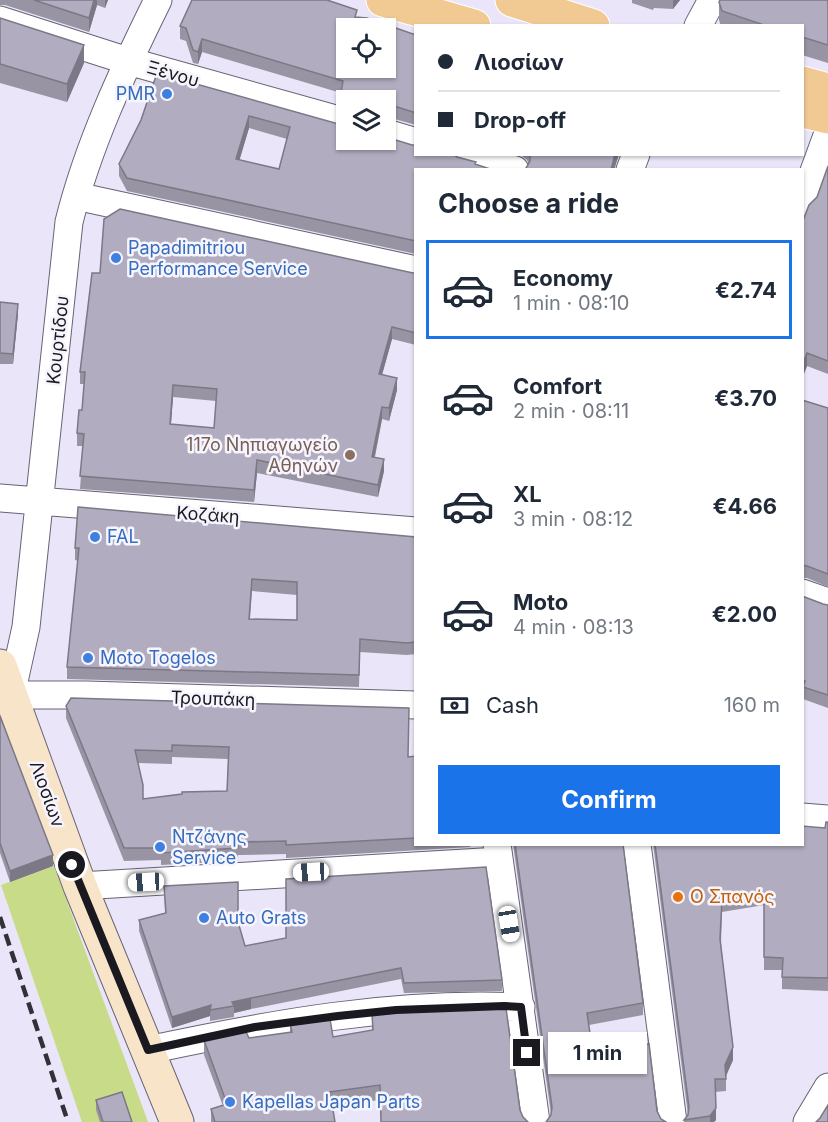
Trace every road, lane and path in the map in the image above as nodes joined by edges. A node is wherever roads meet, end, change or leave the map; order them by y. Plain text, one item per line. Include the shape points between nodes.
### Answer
1 (158, 0) edge
2 (383, 0) edge
3 (512, 0) edge
4 (712, 0) edge
5 (0, 20) edge
6 (467, 24) edge
7 (587, 24) edge
8 (699, 24) edge
9 (128, 61) junction
10 (804, 84) edge
11 (828, 90) edge
12 (804, 111) edge
13 (828, 117) edge
14 (336, 119) edge
15 (828, 133) edge
16 (396, 136) edge
17 (414, 141) edge
18 (468, 156) edge
19 (507, 168) edge
20 (76, 196) junction
21 (804, 199) edge
22 (414, 270) edge
23 (0, 498) edge
24 (40, 502) junction
25 (414, 531) edge
26 (804, 594) edge
27 (828, 602) edge
28 (6, 681) edge
29 (414, 705) edge
30 (804, 817) edge
31 (828, 819) edge
32 (637, 846) edge
33 (498, 853) edge
34 (80, 886) junction
35 (521, 1007) junction
36 (148, 1050) junction
37 (828, 1087) edge
38 (177, 1122) edge
39 (536, 1122) edge
40 (673, 1122) edge
41 (807, 1122) edge

1 - 9 street, Κουρτίδου
2 - 6 main road
3 - 7 main road
4 - 8 street
5 - 9 street, Ξένου
9 - 14 street, Ξένου
9 - 20 street, Κουρτίδου
10 - 11 main road
12 - 13 main road
15 - 21 street
16 - 17 street
18 - 19 street
20 - 22 street
20 - 24 street, Κουρτίδου via 69,222
23 - 24 street, Κοζάκη
24 - 25 street, Κοζάκη
24 - 28 street, Κουρτίδου via 26,627
26 - 27 street
28 - 29 street, Τρουπάκη via 98,695
28 - 34 main road, Λιοσίων
30 - 31 street
32 - 40 street
33 - 34 street
33 - 35 street
34 - 36 main road, Λιοσίων
35 - 36 street via 396,1010 338,1016 255,1027
35 - 39 street
36 - 38 main road, Λιοσίων
37 - 41 street

